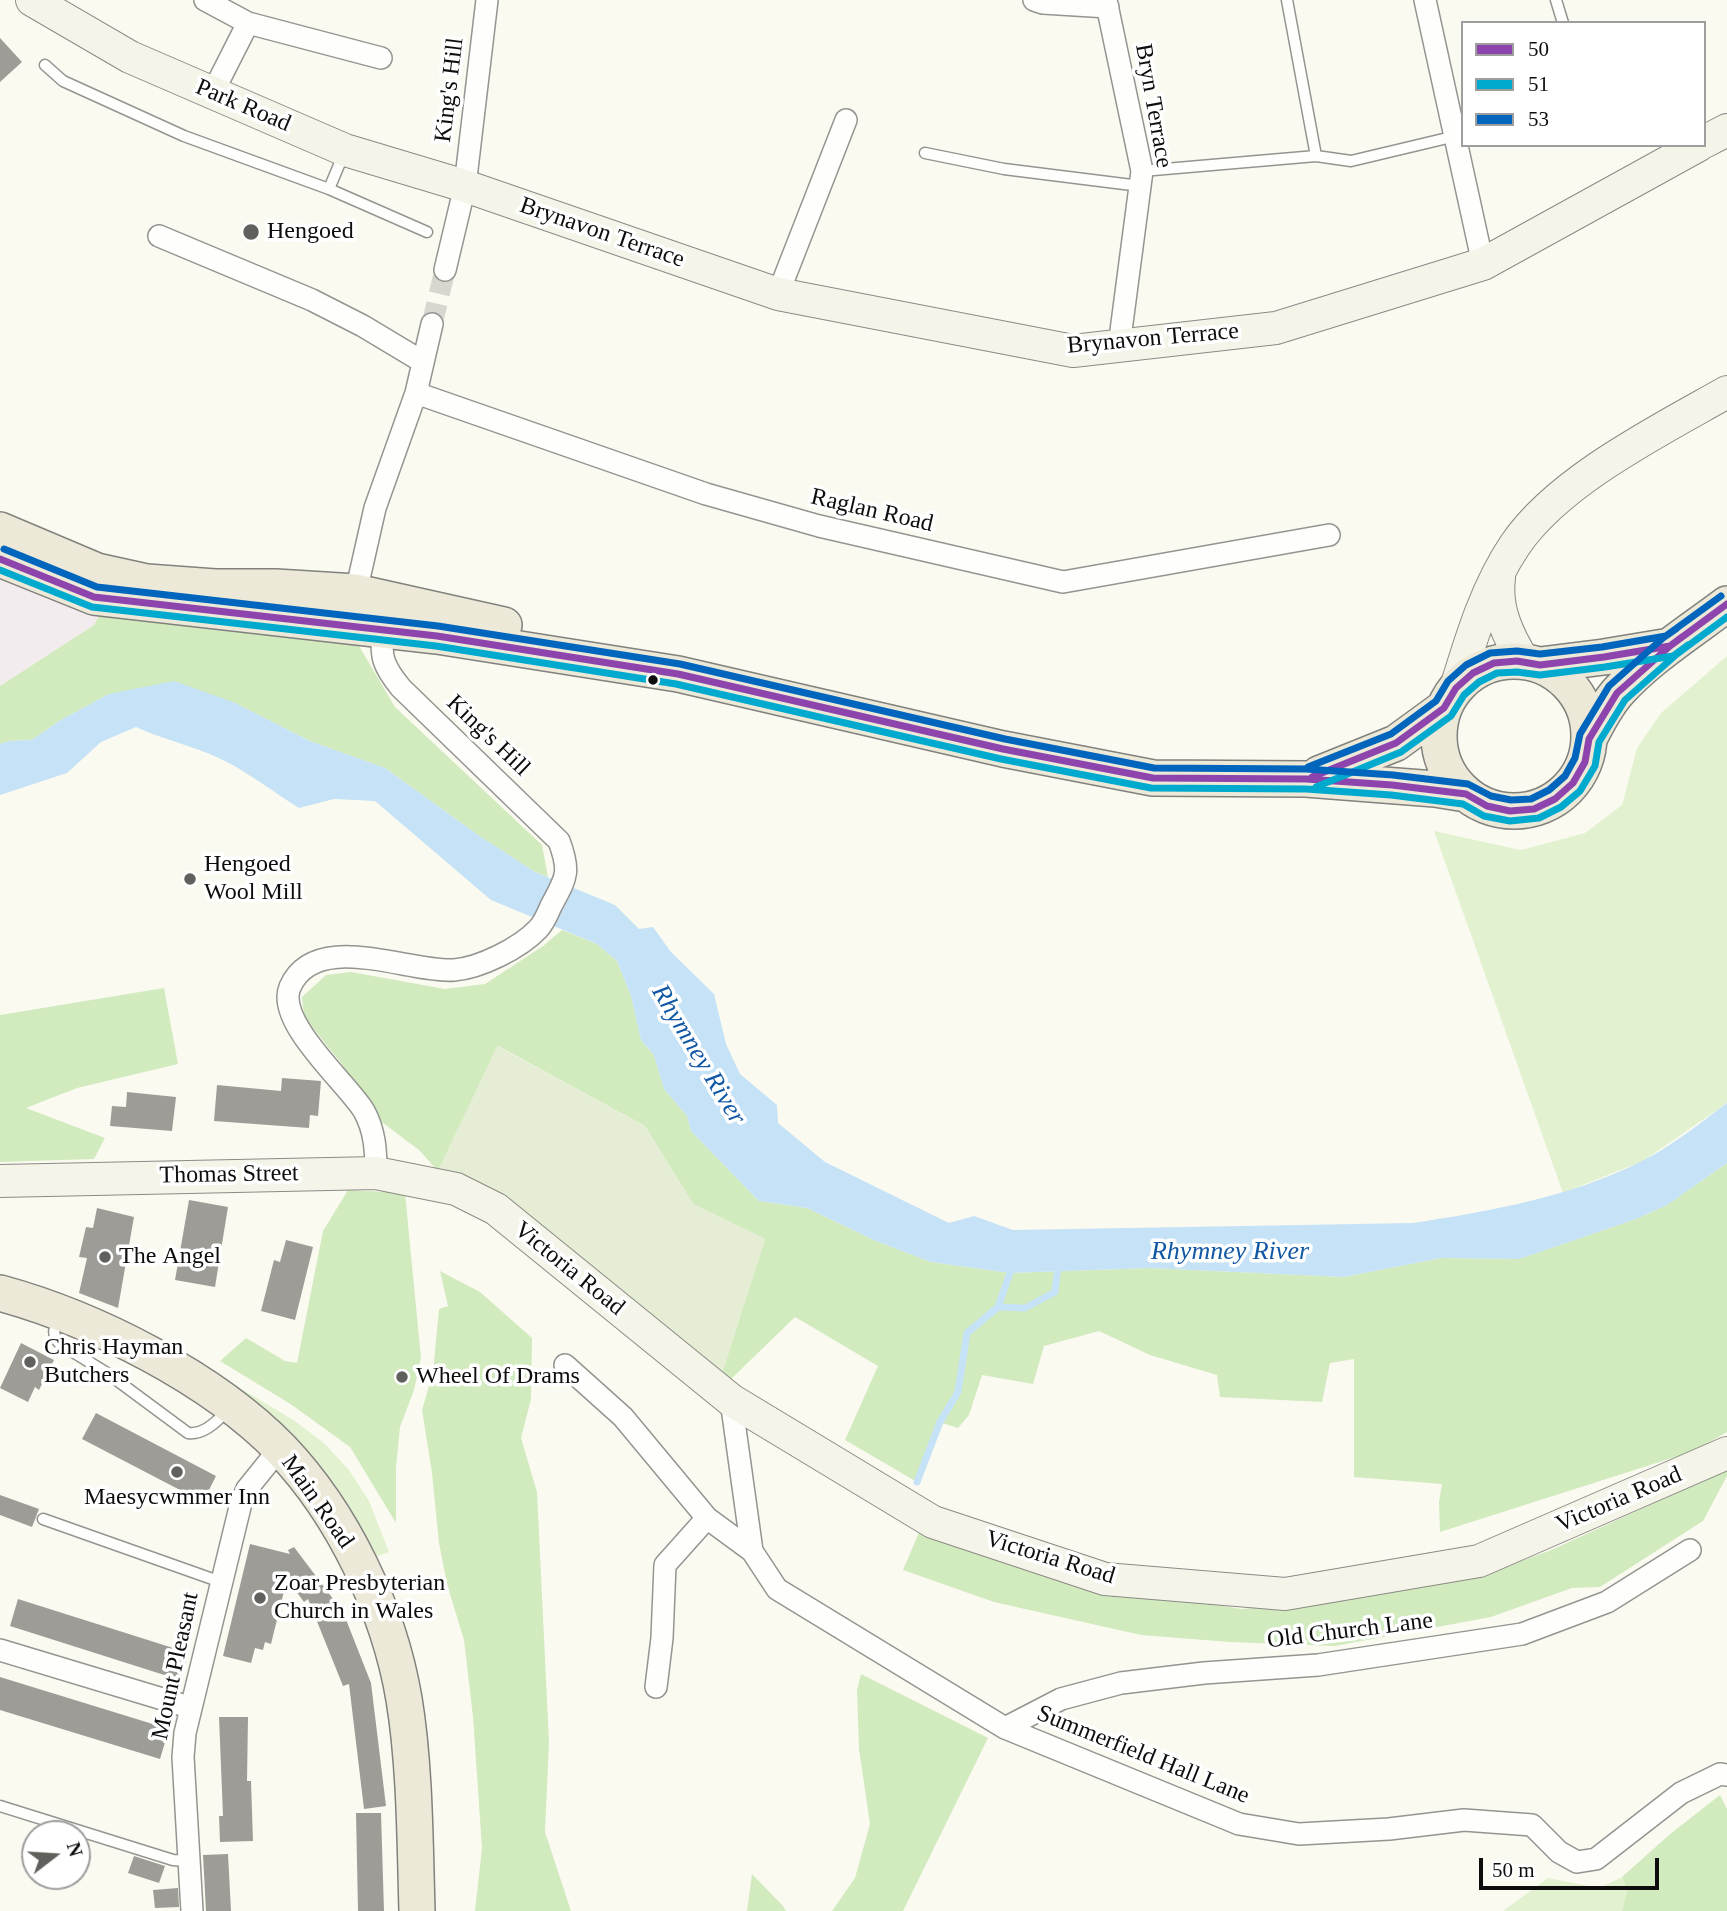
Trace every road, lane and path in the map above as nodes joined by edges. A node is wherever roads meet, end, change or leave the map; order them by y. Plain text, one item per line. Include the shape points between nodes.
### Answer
1 (205, 0) edge
2 (487, 0) edge
3 (1034, 0) edge
4 (1286, 0) edge
5 (1425, 0) edge
6 (1556, 0) edge
7 (35, 1) edge
8 (1107, 4) edge
9 (1562, 21) edge
10 (248, 23) junction
11 (381, 58) dead end
12 (44, 65) dead end
13 (212, 94) junction
14 (846, 120) dead end
15 (1458, 128) edge
16 (1727, 130) edge
17 (1706, 141) edge
18 (1461, 147) edge
19 (1695, 147) edge
20 (345, 150) junction
21 (925, 153) dead end
22 (1316, 156) junction
23 (1141, 178) junction
24 (464, 186) junction
25 (329, 189) junction
26 (427, 232) dead end
27 (159, 236) dead end
28 (1483, 264) junction
29 (445, 270) tunnel mouth
30 (778, 293) junction
31 (432, 324) tunnel mouth
32 (1119, 346) junction
33 (423, 362) junction
34 (1727, 392) edge
35 (416, 393) junction
36 (0, 530) edge
37 (1329, 535) dead end
38 (0, 559) edge
39 (1500, 569) junction
40 (356, 592) junction
41 (1727, 604) edge
42 (383, 629) junction
43 (1670, 646) junction
44 (1532, 664) junction
45 (669, 673) junction
46 (1450, 698) junction
47 (1589, 739) junction
48 (1306, 779) junction
49 (1466, 794) junction
50 (376, 1173) junction
51 (0, 1181) edge
52 (456, 1189) joint
53 (0, 1293) edge
54 (60, 1314) junction
55 (565, 1365) dead end
56 (732, 1400) junction
57 (230, 1406) junction
58 (280, 1448) junction
59 (1727, 1453) edge
60 (43, 1518) dead end
61 (707, 1518) junction
62 (1690, 1550) dead end
63 (752, 1551) junction
64 (221, 1582) junction
65 (0, 1650) edge
66 (656, 1687) dead end
67 (189, 1707) junction
68 (1005, 1728) junction
69 (1727, 1775) edge
70 (0, 1806) edge
71 (188, 1861) junction
72 (192, 1911) edge
73 (417, 1911) edge

1 - 10 street
2 - 24 street, King's Hill
3 - 8 street
4 - 22 lane
5 - 15 street
6 - 9 lane
7 - 13 street, Park Road via 130,57
8 - 23 street, Bryn Terrace
10 - 11 street
10 - 13 street
12 - 25 lane via 63,81 184,136
13 - 20 street, Park Road
14 - 30 street
15 - 22 lane via 1350,161
16 - 17 street
18 - 28 street
19 - 28 street, Brynavon Terrace
20 - 24 street, Park Road
20 - 25 lane
21 - 23 lane via 1004,169
22 - 23 lane
23 - 32 street, Bryn Terrace
24 - 29 street, King's Hill
24 - 30 street, Brynavon Terrace
25 - 26 lane
27 - 33 street via 312,300
28 - 32 street, Brynavon Terrace via 1276,328
30 - 32 street, Brynavon Terrace via 1073,351
31 - 33 street
33 - 35 street
34 - 39 street via 1625,450 1578,484 1534,520
35 - 37 street, Raglan Road via 731,501 1063,582
35 - 40 street via 375,508
36 - 40 main road via 97,571 147,582
38 - 42 main road via 94,597
39 - 44 street via 1496,597 1509,637
39 - 46 street
40 - 45 main road via 491,622
41 - 43 main road
42 - 45 main road
42 - 50 street, King's Hill via 381,654 388,673 559,841 566,878 539,928 494,960 453,970 365,958 324,959 302,969 289,989 295,1021 363,1110 377,1149
43 - 44 main road
43 - 47 main road via 1618,693
44 - 46 main road via 1494,663 1473,673
44 - 47 main road via 1560,677 1576,694 1586,715
45 - 48 main road via 1153,778
46 - 48 main road via 1396,743
46 - 49 main road via 1439,731 1441,754 1450,776
47 - 49 main road via 1585,762 1573,783 1534,809 1510,811 1487,806
48 - 49 main road
50 - 51 street, Thomas Street
50 - 52 street, Thomas Street
52 - 56 street, Victoria Road via 496,1209
53 - 54 main road, Main Road
54 - 57 main road, Main Road via 124,1341
54 - 57 lane via 53,1330 60,1345 107,1373 188,1433 206,1429
55 - 61 street via 623,1417
56 - 59 street, Victoria Road via 933,1522 1105,1579 1285,1594 1479,1560
56 - 63 street, Summerfield Hall Lane
57 - 58 main road, Main Road
58 - 64 street, Mount Pleasant via 247,1489
58 - 73 main road, Main Road via 331,1514 359,1563 397,1670 409,1746
60 - 64 lane
61 - 63 street
61 - 66 street via 665,1565
62 - 68 street, Old Church Lane via 1607,1602 1522,1634 1318,1665 1121,1683 1061,1699
63 - 68 street, Summerfield Hall Lane via 777,1590
64 - 67 street, Mount Pleasant
65 - 67 street
67 - 71 street, Mount Pleasant via 183,1757
68 - 69 street, Summerfield Hall Lane via 1239,1824 1299,1834 1464,1819 1532,1825 1559,1852 1577,1862 1596,1859 1681,1793
70 - 71 lane
71 - 72 street, Mount Pleasant

